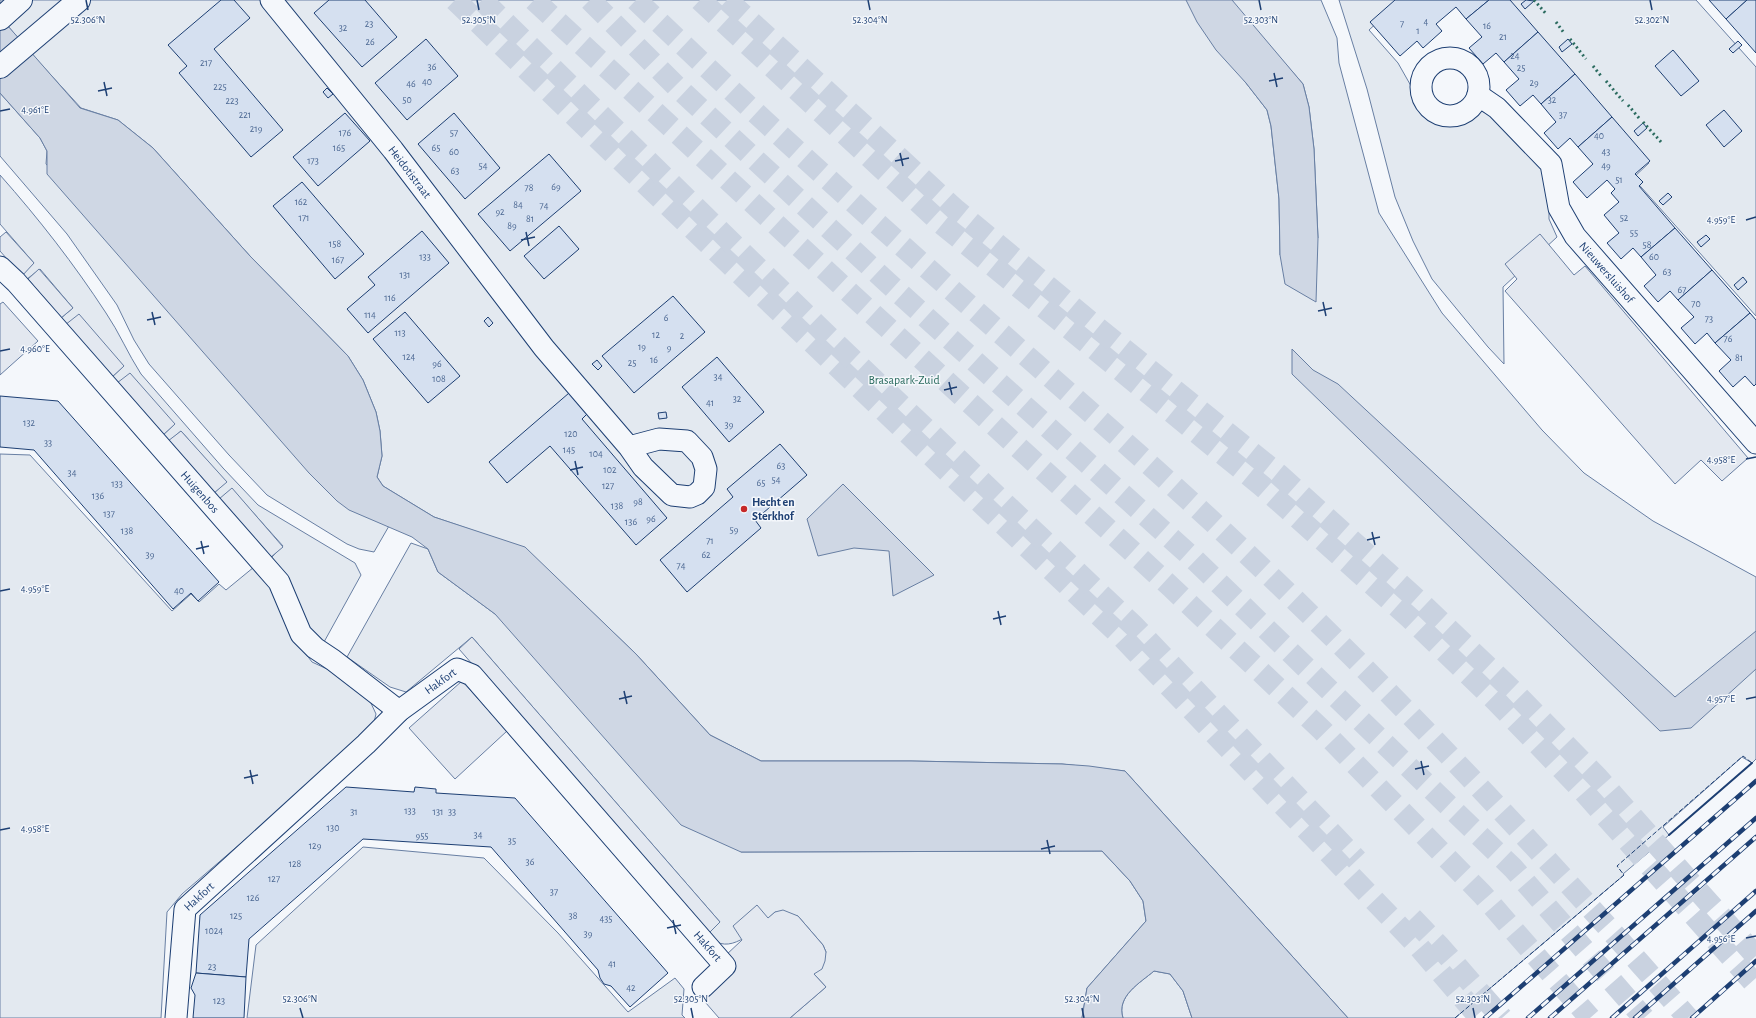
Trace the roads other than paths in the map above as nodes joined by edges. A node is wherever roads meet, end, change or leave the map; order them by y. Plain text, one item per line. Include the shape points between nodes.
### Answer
1 (79, 0) edge
2 (272, 0) edge
3 (20, 1) edge
4 (0, 19) edge
5 (0, 67) edge
6 (1478, 95) dead end
7 (0, 267) edge
8 (1756, 443) edge
9 (629, 447) dead end
10 (399, 711) junction
11 (702, 987) dead end
12 (176, 1018) edge

1 - 5 street
2 - 9 street, Heidotistraat via 393,150 544,348
3 - 4 street
6 - 8 street, Nieuwersluishof via 1497,108 1551,164 1559,208 1575,236
7 - 10 street, Huigenbos via 16,282 279,582 302,634 315,648
10 - 11 street, Hakfort via 457,669 472,675 725,966
10 - 12 street, Hakfort via 185,908

